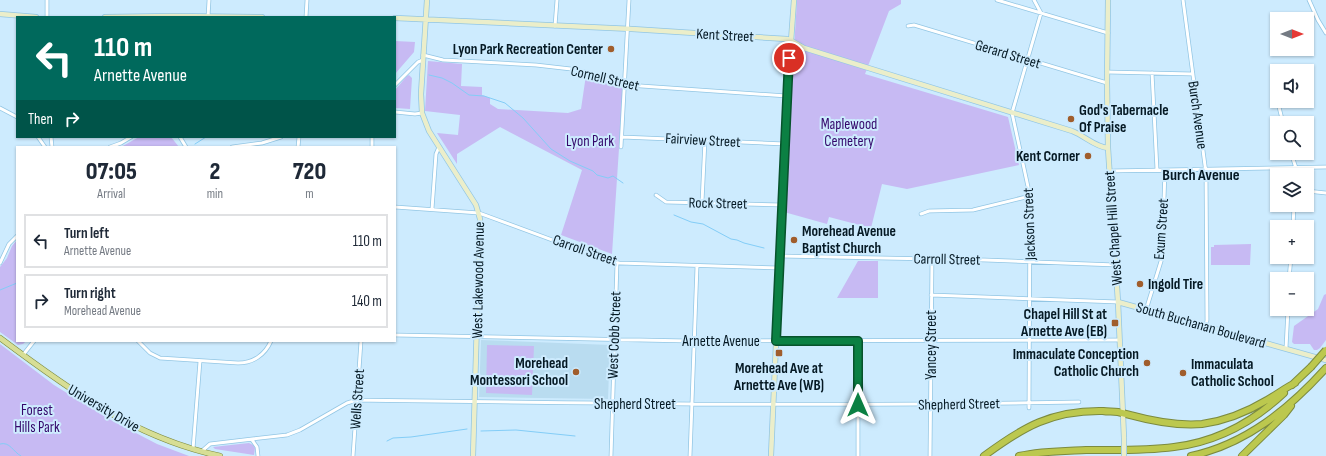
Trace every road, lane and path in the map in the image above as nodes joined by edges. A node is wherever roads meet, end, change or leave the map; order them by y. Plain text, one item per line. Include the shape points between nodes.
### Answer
1 (47, 0) edge
2 (209, 0) edge
3 (307, 0) edge
4 (427, 0) edge
5 (556, 0) edge
6 (629, 0) edge
7 (794, 0) edge
8 (997, 0) edge
9 (1034, 0) edge
10 (1108, 0) edge
11 (1183, 0) edge
12 (1309, 0) edge
13 (1041, 13) junction
14 (0, 14) edge
15 (24, 16) edge
16 (47, 16) edge
17 (208, 16) edge
18 (306, 16) edge
19 (396, 18) edge
20 (426, 19) junction
21 (555, 26) junction
22 (908, 26) dead end
23 (627, 29) junction
24 (1108, 33) junction
25 (1326, 33) edge
26 (790, 40) junction
27 (423, 58) junction
28 (1027, 60) junction
29 (1107, 72) junction
30 (1152, 73) junction
31 (1193, 74) junction
32 (1107, 83) junction
33 (396, 84) edge
34 (624, 85) junction
35 (787, 96) junction
36 (0, 108) edge
37 (396, 112) edge
38 (422, 113) junction
39 (1012, 113) junction
40 (16, 116) edge
41 (622, 137) junction
42 (129, 138) edge
43 (278, 138) edge
44 (705, 140) junction
45 (785, 144) junction
46 (113, 146) edge
47 (240, 146) edge
48 (439, 147) junction
49 (622, 147) dead end
50 (1108, 148) junction
51 (1293, 160) edge
52 (1326, 167) edge
53 (1296, 168) joint
54 (1270, 169) edge
55 (1157, 170) junction
56 (1165, 170) junction
57 (1206, 170) junction
58 (1110, 171) junction
59 (1314, 192) edge
60 (1326, 193) edge
61 (656, 195) dead end
62 (1030, 196) junction
63 (702, 202) junction
64 (782, 205) junction
65 (396, 207) edge
66 (432, 209) junction
67 (479, 213) junction
68 (921, 214) dead end
69 (16, 237) edge
70 (779, 256) junction
71 (932, 259) junction
72 (617, 262) junction
73 (1030, 262) junction
74 (0, 263) edge
75 (1116, 265) junction
76 (698, 266) junction
77 (779, 268) junction
78 (931, 295) junction
79 (1030, 298) junction
80 (1118, 302) junction
81 (1146, 310) junction
82 (1288, 316) edge
83 (1206, 326) junction
84 (396, 335) edge
85 (477, 336) junction
86 (0, 338) edge
87 (614, 339) junction
88 (1120, 340) junction
89 (695, 341) junction
90 (776, 341) junction
91 (858, 341) junction
92 (931, 341) junction
93 (1029, 341) junction
94 (33, 342) edge
95 (139, 342) edge
96 (269, 342) edge
97 (361, 342) edge
98 (1286, 348) junction
99 (1326, 350) edge
100 (23, 355) junction
101 (1326, 360) edge
102 (200, 361) junction
103 (1325, 369) edge
104 (1295, 383) junction
105 (357, 400) junction
106 (1293, 401) junction
107 (475, 402) junction
108 (1079, 402) dead end
109 (1029, 403) junction
110 (612, 404) junction
111 (692, 404) junction
112 (773, 404) junction
113 (930, 404) junction
114 (858, 405) junction
115 (1029, 408) dead end
116 (1123, 413) junction
117 (252, 440) junction
118 (193, 449) junction
119 (202, 451) junction
120 (220, 456) edge
121 (258, 456) edge
122 (353, 456) edge
123 (473, 456) edge
124 (611, 456) edge
125 (690, 456) edge
126 (771, 456) edge
127 (858, 456) edge
128 (930, 456) edge
129 (984, 456) edge
130 (1019, 456) edge
131 (1124, 456) edge
132 (1191, 456) edge
133 (1242, 456) edge

1 - 16 street
2 - 17 street
3 - 18 street
4 - 20 street, West Lakewood Avenue
5 - 21 street
6 - 23 street
7 - 26 street
8 - 13 street
9 - 13 street
10 - 24 street, West Chapel Hill Street
11 - 31 street, Burch Avenue
12 - 25 street
13 - 24 street
13 - 28 street, Jackson Street
14 - 15 street
19 - 20 street, Kent Street
20 - 21 street, Kent Street
20 - 27 street, West Lakewood Avenue
21 - 23 street, Kent Street
22 - 28 street, Gerard Street via 914,25
23 - 26 street, Kent Street
23 - 34 street
24 - 29 street, West Chapel Hill Street
26 - 35 street
26 - 39 street, Kent Street via 804,48
27 - 33 street
27 - 34 street, Cornell Street via 570,69
27 - 38 street, West Lakewood Avenue via 420,102
28 - 32 street, Gerard Street
28 - 39 street, Jackson Street
29 - 30 street
29 - 32 street, West Chapel Hill Street
30 - 31 street
30 - 55 street
31 - 57 street, Burch Avenue
32 - 50 street, West Chapel Hill Street
34 - 35 street, Cornell Street
34 - 41 street
35 - 45 street
36 - 40 street
37 - 38 street
38 - 48 street, West Lakewood Avenue via 425,124
39 - 50 street, Kent Street via 1072,131 1099,147
39 - 62 street, Jackson Street
41 - 44 street, Fairview Street
41 - 49 street
42 - 46 street
43 - 47 street
44 - 45 street, Fairview Street
44 - 63 street
45 - 64 street
48 - 66 street via 436,154
48 - 67 street, West Lakewood Avenue
50 - 58 street, West Chapel Hill Street
51 - 53 street
52 - 53 street
54 - 57 street
55 - 56 street
55 - 58 street
56 - 57 street
56 - 81 street, Exum Street via 1162,258
57 - 83 street, Burch Avenue
58 - 75 street, West Chapel Hill Street
59 - 60 street
61 - 63 street, Rock Street via 666,202
62 - 68 street via 973,210 929,211
62 - 73 street, Jackson Street
63 - 64 street, Rock Street
64 - 70 street
65 - 66 street, Carroll Street
66 - 67 street, Carroll Street
67 - 72 street, Carroll Street
67 - 85 street, West Lakewood Avenue via 481,224
69 - 74 street via 9,244
70 - 71 street, Carroll Street
70 - 77 street
71 - 73 street, Carroll Street
71 - 78 street, Yancey Street
72 - 76 street, Carroll Street
72 - 87 street, West Cobb Street
73 - 75 street, Carroll Street
73 - 79 street, Jackson Street
75 - 80 street, West Chapel Hill Street
76 - 77 street, Carroll Street
76 - 89 street
77 - 90 street
78 - 79 street, South Buchanan Boulevard
78 - 92 street, Yancey Street
79 - 80 street, South Buchanan Boulevard
79 - 93 street, Jackson Street
80 - 81 street, South Buchanan Boulevard
80 - 88 street, West Chapel Hill Street
81 - 83 street, South Buchanan Boulevard
82 - 98 street
83 - 98 street, South Buchanan Boulevard
84 - 85 street, Arnette Avenue
85 - 87 street, Arnette Avenue
85 - 107 street, West Lakewood Avenue
86 - 100 main road, University Drive
87 - 89 street, Arnette Avenue
87 - 110 street, West Cobb Street
88 - 93 street, Arnette Avenue
88 - 116 street, West Chapel Hill Street
89 - 90 street, Arnette Avenue
89 - 111 street
90 - 91 street, Arnette Avenue
90 - 112 street
91 - 92 street, Arnette Avenue
91 - 114 street
92 - 93 street, Arnette Avenue
92 - 113 street, Yancey Street
93 - 109 street, Jackson Street
94 - 100 street
95 - 102 street via 155,356
96 - 102 street via 263,354 249,362 238,364
97 - 105 street, Wells Street
98 - 101 street, South Buchanan Boulevard
99 - 104 highway, bridge
100 - 118 main road, University Drive via 66,387 117,418 155,436
102 - 118 street
103 - 106 highway
104 - 116 highway via 1250,410 1210,423 1179,424
104 - 130 highway via 1248,421 1223,434 1197,443 1166,448 1059,451
105 - 107 street, Shepherd Street
105 - 117 street, Shepherd Street via 287,435
105 - 122 street, Wells Street
106 - 132 highway via 1274,418 1240,439
106 - 133 highway via 1290,408
107 - 110 street, Shepherd Street
107 - 123 street, West Lakewood Avenue
108 - 109 street, Shepherd Street
109 - 113 street, Shepherd Street
109 - 115 street, Jackson Street
110 - 111 street, Shepherd Street
110 - 124 street, West Cobb Street
111 - 112 street, Shepherd Street
111 - 125 street
112 - 114 street, Shepherd Street
112 - 126 street
113 - 114 street, Shepherd Street
113 - 128 street, Yancey Street
114 - 127 street
116 - 129 highway via 1084,411 1066,413 1040,421
116 - 131 street, West Chapel Hill Street, bridge
117 - 119 street, Shepherd Street via 210,444
117 - 121 street via 257,447
118 - 119 main road, University Drive
119 - 120 main road, University Drive

